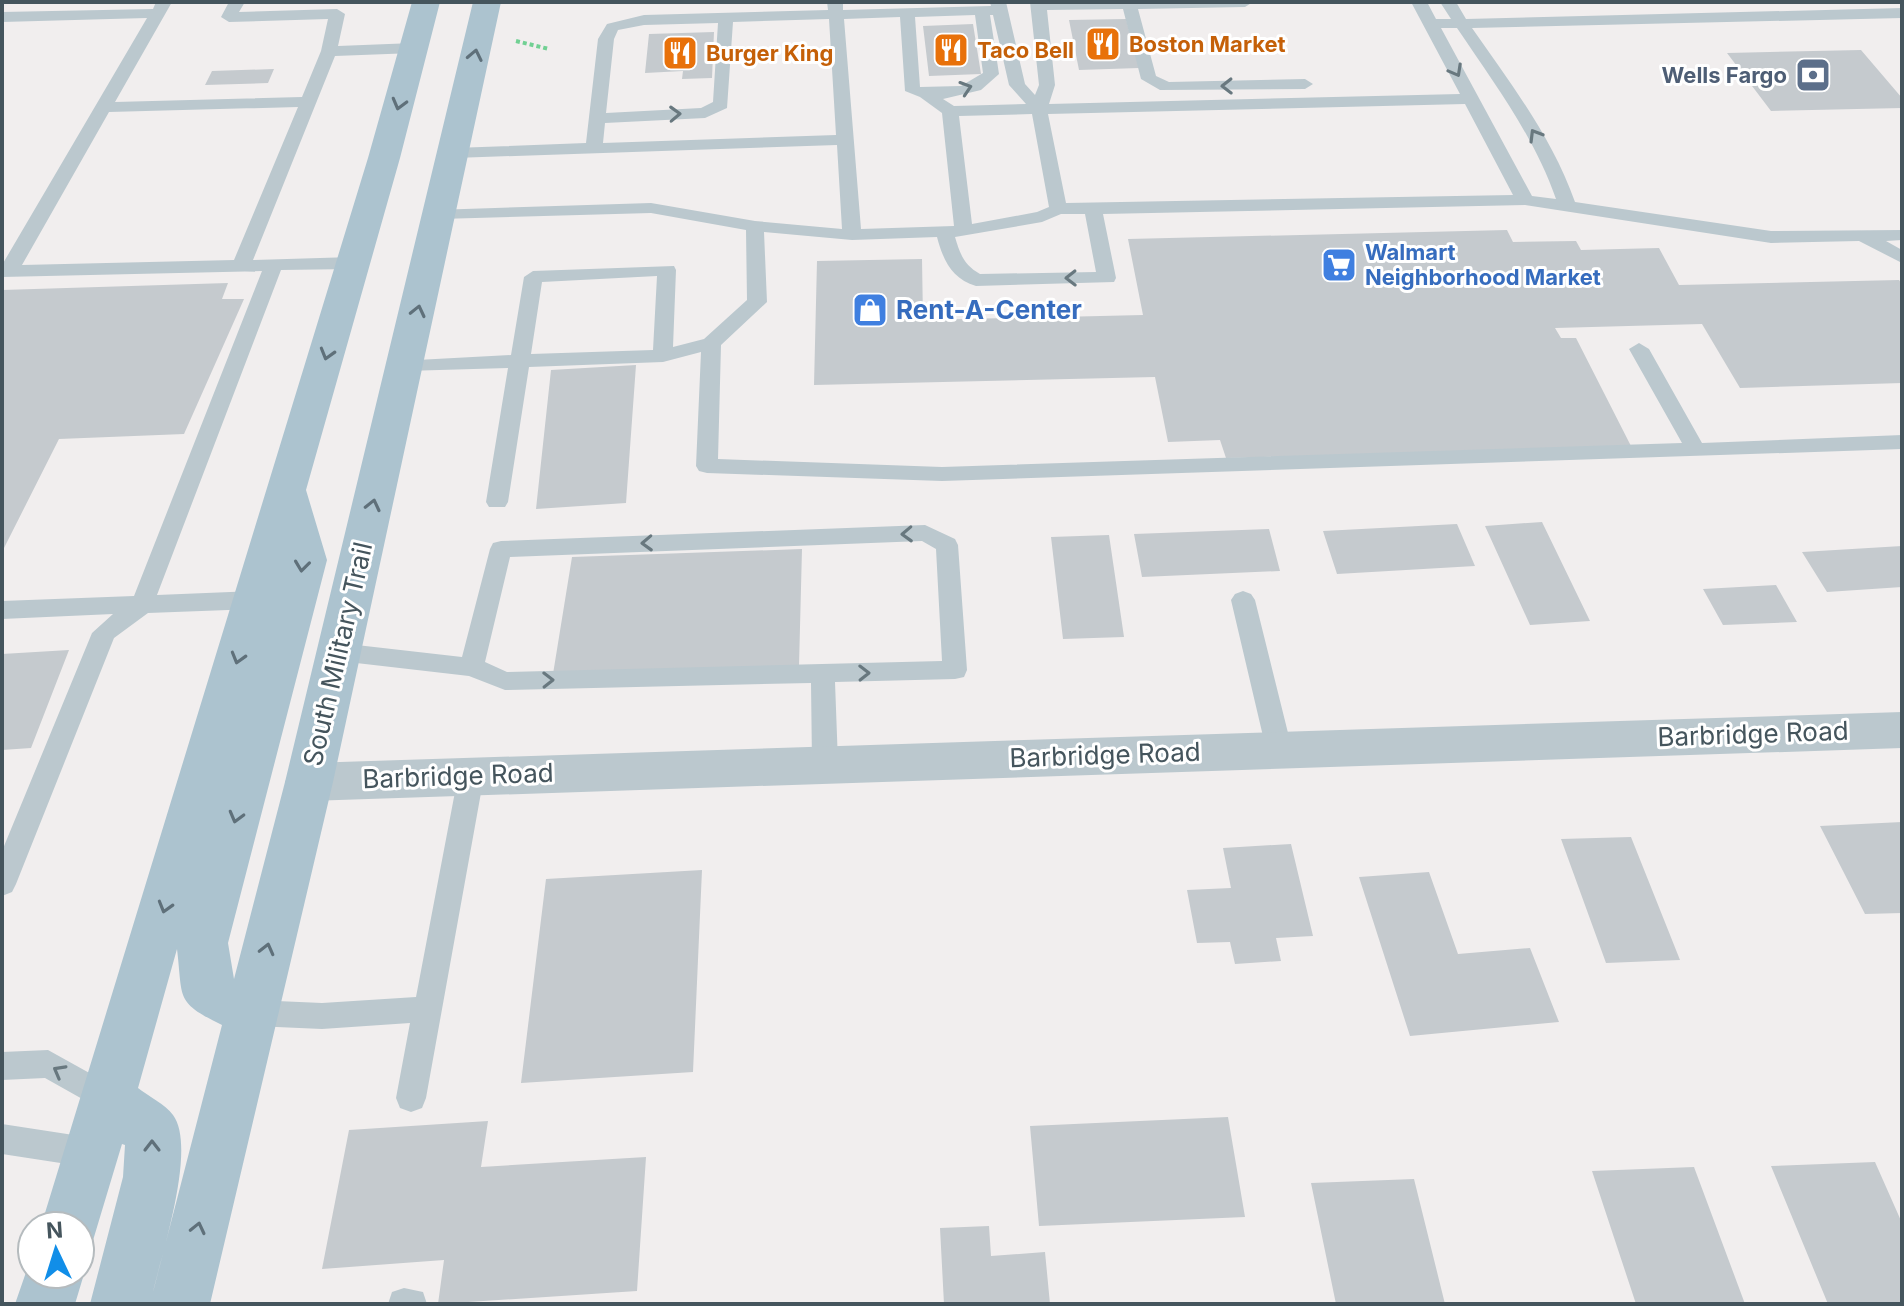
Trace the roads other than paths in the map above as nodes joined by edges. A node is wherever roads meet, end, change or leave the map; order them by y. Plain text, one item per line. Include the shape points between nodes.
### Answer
1 (237, 2) edge
2 (426, 2) edge
3 (487, 2) edge
4 (1245, 2) edge
5 (1419, 2) edge
6 (1448, 2) edge
7 (1039, 4) edge
8 (1129, 4) junction
9 (993, 7) edge
10 (161, 8) edge
11 (835, 8) edge
12 (907, 12) junction
13 (1902, 13) edge
14 (2, 17) edge
15 (726, 17) junction
16 (1461, 23) junction
17 (1431, 24) junction
18 (414, 48) junction
19 (329, 51) junction
20 (1305, 84) dead end
21 (927, 95) junction
22 (1471, 99) junction
23 (308, 102) junction
24 (104, 107) junction
25 (1039, 109) junction
26 (950, 111) junction
27 (597, 118) junction
28 (845, 140) junction
29 (594, 150) junction
30 (454, 153) junction
31 (1525, 200) junction
32 (1567, 205) junction
33 (1058, 209) junction
34 (1093, 209) junction
35 (440, 214) junction
36 (755, 226) junction
37 (955, 232) junction
38 (852, 235) junction
39 (1902, 235) edge
40 (1863, 236) junction
41 (1902, 257) edge
42 (353, 263) junction
43 (241, 266) junction
44 (273, 267) junction
45 (5, 271) edge
46 (711, 343) junction
47 (1639, 349) dead end
48 (663, 356) junction
49 (520, 360) junction
50 (405, 365) junction
51 (1902, 442) edge
52 (1696, 450) junction
53 (287, 491) junction
54 (497, 502) dead end
55 (255, 600) junction
56 (1243, 600) dead end
57 (142, 605) junction
58 (2, 610) edge
59 (339, 652) junction
60 (472, 667) junction
61 (823, 673) junction
62 (1902, 730) edge
63 (1279, 749) junction
64 (825, 763) junction
65 (471, 776) junction
66 (309, 782) junction
67 (10, 843) edge
68 (2, 884) edge
69 (428, 1009) junction
70 (252, 1013) junction
71 (2, 1066) edge
72 (411, 1098) dead end
73 (109, 1100) junction
74 (2, 1139) edge
75 (93, 1153) junction
76 (75, 1210) edge
77 (120, 1304) edge
78 (180, 1304) edge
79 (404, 1304) edge
80 (411, 1304) edge

1 - 19 lane via 229,17 337,14
2 - 18 main road
30 -> 3 main road, South Military Trail
4 - 8 lane
5 - 17 lane
6 - 16 lane
7 - 8 lane
7 - 25 lane via 1047,85
20 -> 8 lane via 1166,87 1149,79
9 - 12 lane
21 -> 9 lane via 986,81 991,74
9 - 25 lane via 1017,85
10 - 14 lane
10 - 24 lane
11 - 12 lane
11 - 15 lane
11 - 28 lane
12 - 21 lane via 910,82 913,91
13 - 16 lane
15 - 27 lane via 644,20 612,27
27 -> 15 lane via 705,113 721,104
16 - 17 lane
32 -> 16 lane via 1558,174
17 -> 22 lane
18 - 19 lane
18 -> 42 main road
19 - 23 lane
21 - 26 lane
22 - 25 lane
22 - 31 lane
23 - 24 lane
23 - 43 lane
24 - 45 lane
25 - 26 lane
25 - 33 lane
26 - 37 lane
27 - 29 lane
28 - 29 lane
28 - 38 lane
29 - 30 lane
30 - 35 main road, South Military Trail
31 - 32 lane
31 - 34 lane
32 - 40 lane via 1771,237
33 - 34 lane
33 - 37 lane via 1042,217
34 -> 37 lane via 1107,278 976,280 952,263
35 - 36 lane via 651,208
50 -> 35 main road, South Military Trail
36 - 38 lane
36 - 46 lane via 757,302
37 - 38 lane
39 - 40 lane
40 - 41 lane
42 - 44 lane
42 -> 53 main road
43 - 44 lane
43 - 45 lane
44 - 57 lane
46 - 48 lane
46 - 52 lane via 707,466 942,474
47 - 52 lane
48 - 49 lane
48 - 49 lane via 667,270 533,277
49 - 50 lane
49 - 54 lane
59 -> 50 main road, South Military Trail
51 - 52 lane
53 - 55 main road
53 -> 70 main road via 306,560 202,943 208,992
55 - 57 lane
55 -> 73 main road
56 - 63 lane
57 - 58 lane
57 - 67 lane via 104,633
59 - 60 lane
59 - 66 main road, South Military Trail
60 -> 61 lane via 505,681
61 -> 60 lane via 955,670 947,545 925,533 501,549
61 - 64 lane
62 - 63 street, Barbridge Road
63 - 64 street, Barbridge Road
64 - 65 street, Barbridge Road
65 - 66 street, Barbridge Road
65 - 69 lane
70 -> 66 main road, South Military Trail
67 - 68 lane
69 - 70 lane via 322,1016
69 - 72 lane
78 -> 70 main road, South Military Trail
73 -> 71 lane via 48,1064
73 - 75 main road
77 -> 73 main road via 152,1177 153,1133
74 - 75 lane
75 - 76 main road
79 - 80 lane

